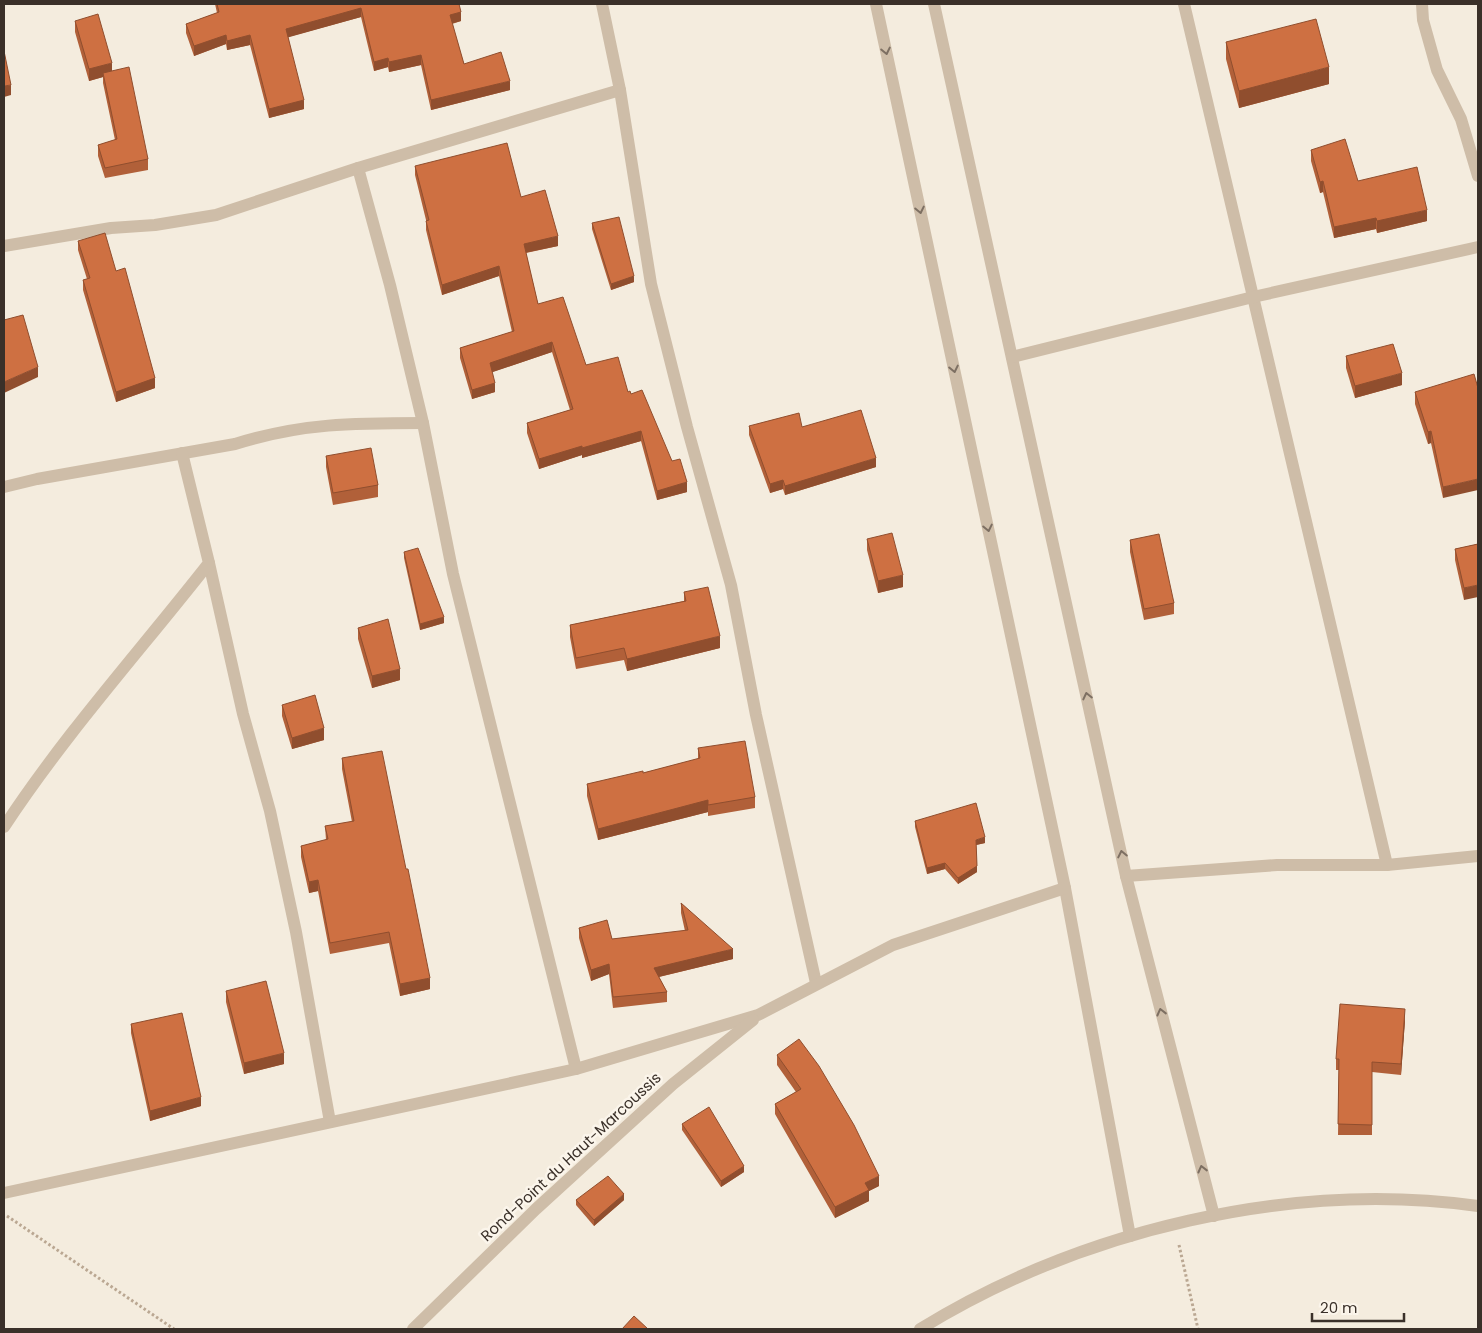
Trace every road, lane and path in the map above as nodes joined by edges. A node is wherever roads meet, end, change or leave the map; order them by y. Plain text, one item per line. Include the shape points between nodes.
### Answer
1 (602, 4) edge
2 (876, 4) edge
3 (934, 4) edge
4 (1184, 4) edge
5 (1422, 4) edge
6 (620, 90) junction
7 (358, 168) junction
8 (1478, 176) edge
9 (4, 246) edge
10 (1478, 247) edge
11 (1253, 297) junction
12 (1012, 357) junction
13 (423, 423) junction
14 (182, 453) junction
15 (4, 487) edge
16 (209, 563) junction
17 (4, 827) edge
18 (1478, 856) edge
19 (1459, 858) junction
20 (1478, 862) edge
21 (1387, 865) junction
22 (1126, 876) junction
23 (1065, 888) junction
24 (816, 983) junction
25 (758, 1015) junction
26 (576, 1069) junction
27 (330, 1122) junction
28 (4, 1192) edge
29 (1478, 1206) edge
30 (4, 1214) edge
31 (1214, 1216) junction
32 (1174, 1223) junction
33 (1130, 1236) junction
34 (174, 1329) edge
35 (413, 1329) edge
36 (920, 1329) edge
37 (1198, 1329) edge

1 - 6 street
2 -> 23 street
3 - 12 street
4 - 11 street
5 - 8 street via 1436,70 1461,119
6 - 7 street
6 - 24 street via 651,284 731,585 756,715
7 - 9 street via 216,214
7 - 13 street
10 - 11 street
11 - 12 street
11 - 21 street
22 -> 12 street
13 - 14 street via 336,423
13 - 26 street via 453,574
14 - 15 street
14 - 16 street
16 - 17 street via 34,781
16 - 27 street via 243,714 270,811 296,932
18 - 19 street
19 - 20 street
19 - 21 street
21 - 22 street via 1277,865
31 -> 22 street
23 - 24 street via 893,945
23 - 33 street
24 - 25 street
25 - 26 street
25 - 35 street, Rond-Point du Haut-Marcoussis via 673,1084 536,1209
26 - 27 street
27 - 28 street
29 - 31 street via 1434,1200 1303,1202
30 - 34 path
31 - 32 street
32 - 33 street
32 - 37 path
33 - 36 street via 1065,1256 962,1304

